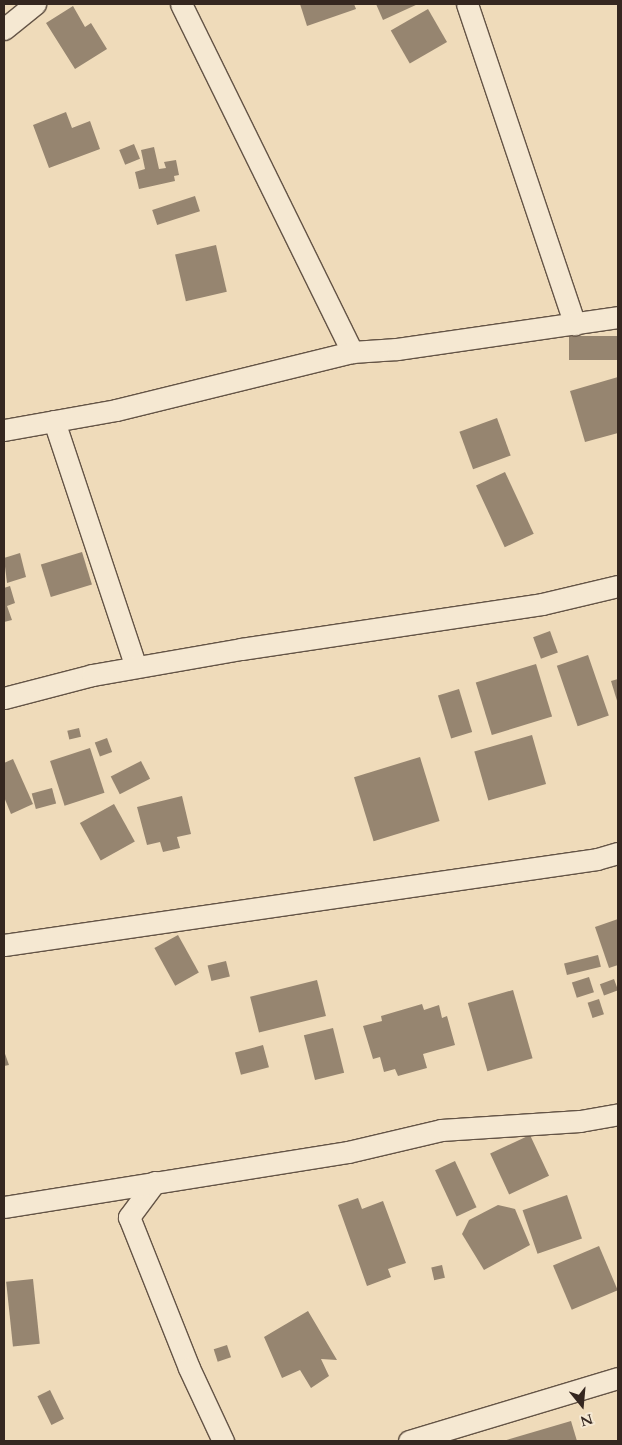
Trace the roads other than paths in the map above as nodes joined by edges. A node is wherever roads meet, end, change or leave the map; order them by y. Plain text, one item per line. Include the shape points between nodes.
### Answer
1 (35, 4) edge
2 (181, 4) edge
3 (467, 4) edge
4 (4, 29) edge
5 (618, 317) edge
6 (575, 324) junction
7 (352, 352) junction
8 (54, 421) junction
9 (4, 430) edge
10 (618, 586) edge
11 (136, 667) junction
12 (4, 698) edge
13 (618, 852) edge
14 (4, 945) edge
15 (618, 1114) edge
16 (155, 1182) junction
17 (4, 1207) edge
18 (618, 1378) edge
19 (223, 1441) edge
20 (409, 1441) edge

1 - 4 street
2 - 7 street
3 - 6 street
5 - 6 street
6 - 7 street via 396,349
7 - 8 street via 163,399
8 - 9 street
8 - 11 street
10 - 11 street via 542,604
11 - 12 street
13 - 14 street via 587,860
15 - 16 street via 580,1121 441,1130 348,1152
16 - 17 street
16 - 19 street via 130,1217
18 - 20 street

